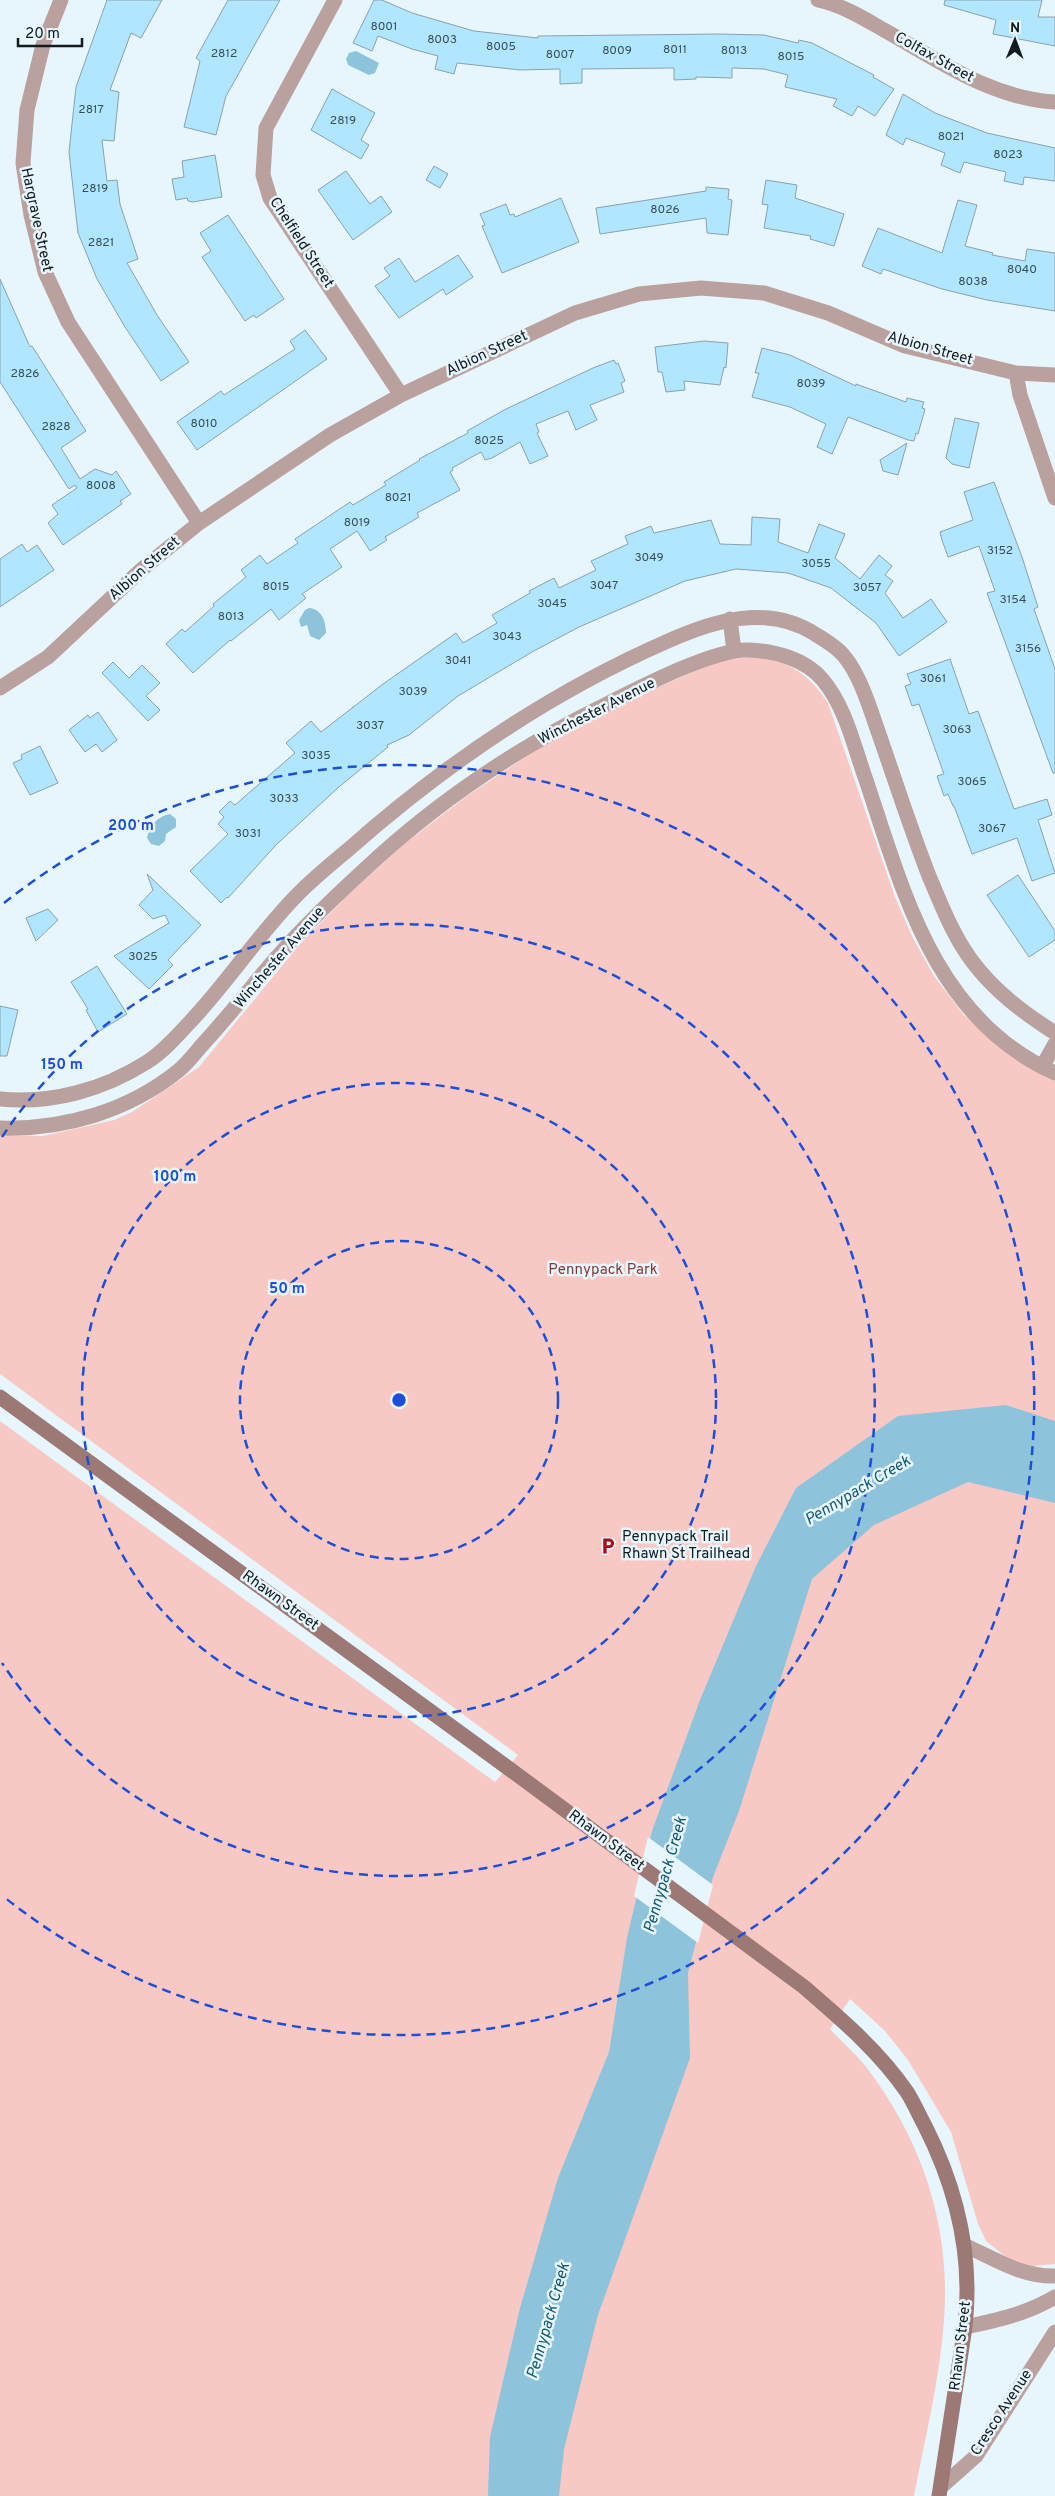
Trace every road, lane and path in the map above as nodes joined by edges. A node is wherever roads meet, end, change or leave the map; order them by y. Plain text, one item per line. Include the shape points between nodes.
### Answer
1 (61, 0) edge
2 (335, 0) edge
3 (818, 0) edge
4 (1055, 102) edge
5 (1016, 372) junction
6 (1055, 375) edge
7 (400, 394) junction
8 (1055, 498) edge
9 (199, 523) junction
10 (730, 619) junction
11 (734, 651) junction
12 (0, 688) edge
13 (301, 892) junction
14 (319, 912) junction
15 (1055, 1033) edge
16 (1055, 1044) edge
17 (1048, 1070) edge
18 (0, 1099) edge
19 (0, 1128) edge
20 (0, 1397) edge
21 (966, 2246) junction
22 (1055, 2276) edge
23 (1055, 2297) edge
24 (965, 2327) junction
25 (1055, 2332) edge
26 (940, 2492) edge

1 - 9 street, Hargrave Street via 42,45 27,110 22,163 45,272 68,322
2 - 7 street, Chelfield Street via 266,128 264,175 270,198
3 - 4 street, Colfax Street via 853,12 978,82 1008,94
5 - 6 street, Albion Street
5 - 7 street, Albion Street via 905,346 828,313 764,293 701,288 639,294 575,313
5 - 8 street via 1020,395
7 - 9 street, Albion Street via 330,435
9 - 12 street, Albion Street via 142,570 48,657
10 - 11 street
10 - 13 street, Winchester Avenue via 698,628 640,653 570,688 505,728 438,774
10 - 15 street, Winchester Avenue via 756,616 805,627 845,657 865,695 921,853 953,930 971,960 1001,994
11 - 14 street, Winchester Avenue via 632,691 562,726 497,766 367,866
11 - 17 street, Winchester Avenue via 772,653 800,661 834,694 908,904 932,956 971,1010 1012,1050
13 - 14 street
13 - 18 street, Winchester Avenue via 263,932 215,996 150,1060 119,1078 77,1093 45,1100
14 - 19 street, Winchester Avenue via 174,1074 114,1109 42,1128
16 - 17 street
20 - 21 main road, Rhawn Street via 515,1773 834,2012 874,2051 907,2093 939,2154 957,2206
21 - 22 street via 1019,2271
21 - 24 main road, Rhawn Street
23 - 24 street via 1014,2317
24 - 26 main road, Rhawn Street
25 - 26 street, Cresco Avenue via 976,2456

